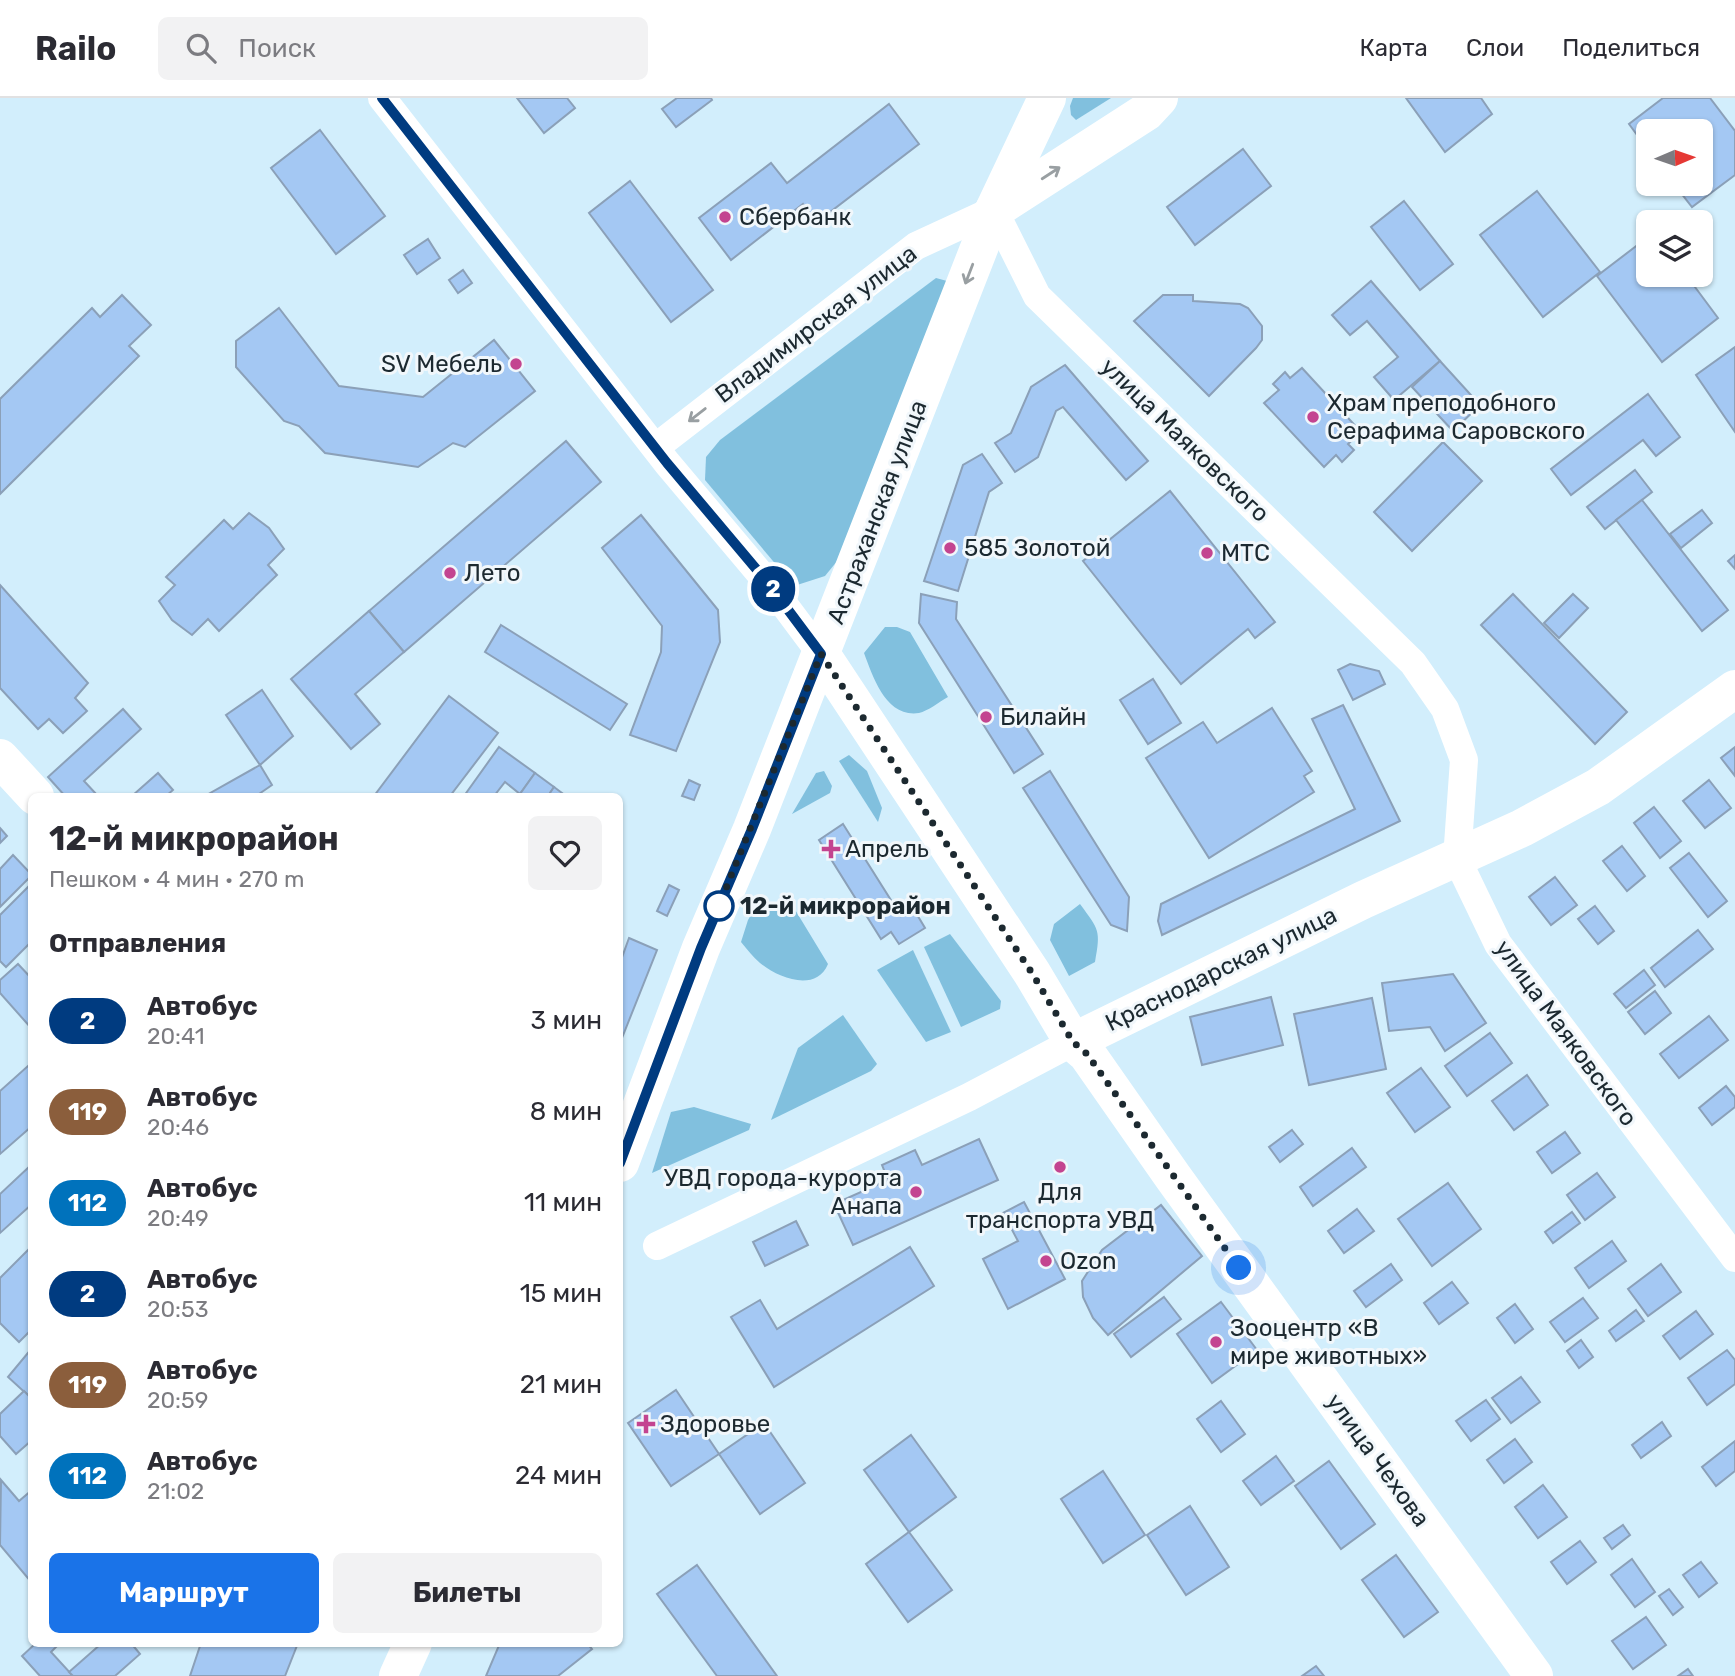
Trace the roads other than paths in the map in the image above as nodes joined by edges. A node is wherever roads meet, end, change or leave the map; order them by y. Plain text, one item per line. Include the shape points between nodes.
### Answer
1 (382, 98) edge
2 (1047, 98) edge
3 (1158, 98) edge
4 (994, 211) junction
5 (656, 447) junction
6 (821, 654) junction
7 (1735, 689) edge
8 (0, 758) edge
9 (32, 793) edge
10 (1457, 859) junction
11 (1073, 1042) junction
12 (623, 1155) edge
13 (657, 1246) dead end
14 (1735, 1258) edge
15 (411, 1647) edge
16 (398, 1676) edge
17 (1534, 1676) edge

1 - 5 street
2 - 4 street, Астраханская улица
4 -> 3 street, Владимирская улица via 1146,112
4 -> 5 street, Владимирская улица via 916,246
4 -> 6 street, Астраханская улица
4 - 10 street, улица Маяковского via 1037,296 1413,663 1445,709 1464,760
5 - 6 street
6 - 11 street, улица Чехова
6 - 12 street, Астраханская улица via 701,948
7 - 10 street, Краснодарская улица via 1598,787
8 - 9 street
10 - 11 street, Краснодарская улица
10 - 14 street, улица Маяковского via 1497,944
11 - 13 street, Краснодарская улица via 969,1097
11 - 17 street, улица Чехова via 1087,1054
15 - 16 street

